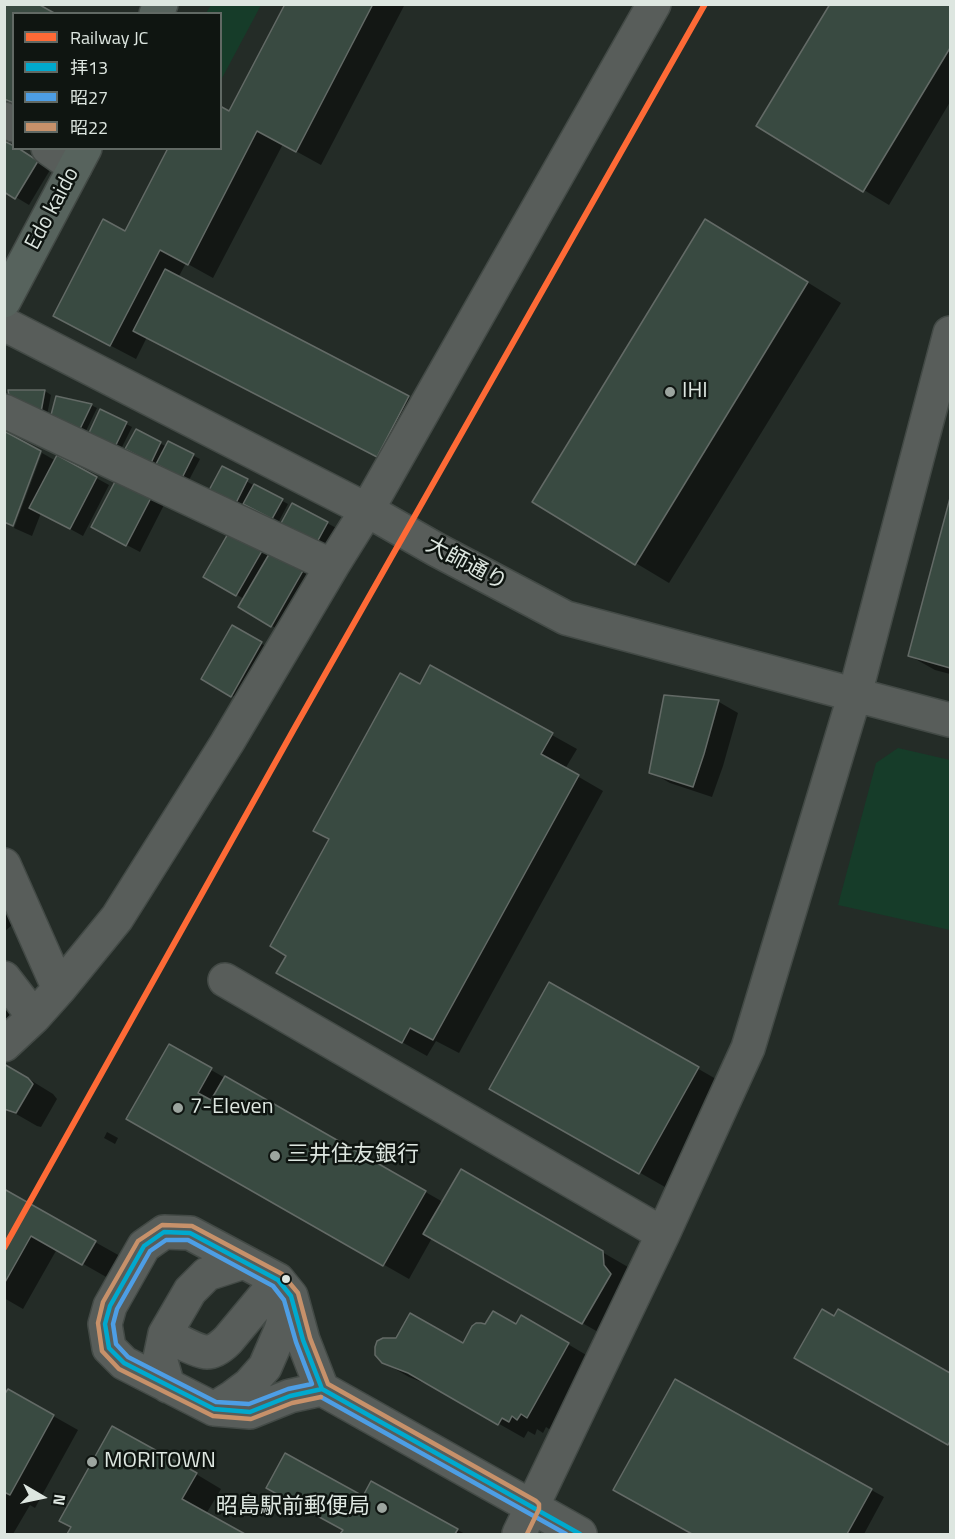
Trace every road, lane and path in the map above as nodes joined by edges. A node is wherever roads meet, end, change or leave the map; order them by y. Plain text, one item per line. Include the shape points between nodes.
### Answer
1 (654, 4) edge
2 (54, 150) edge
3 (80, 158) edge
4 (4, 301) edge
5 (4, 324) edge
6 (951, 333) edge
7 (4, 411) edge
8 (368, 510) junction
9 (332, 566) junction
10 (855, 694) junction
11 (951, 720) edge
12 (4, 865) edge
13 (4, 978) edge
14 (225, 980) dead end
15 (59, 988) junction
16 (34, 1017) junction
17 (4, 1045) edge
18 (663, 1234) junction
19 (244, 1262) junction
20 (285, 1288) junction
21 (165, 1334) junction
22 (168, 1386) junction
23 (322, 1389) junction
24 (214, 1408) junction
25 (526, 1521) edge
26 (580, 1534) edge

1 - 8 street
2 - 3 street
3 - 4 main road, Edo kaido
5 - 8 street, 大師通り
6 - 10 street
7 - 9 street
8 - 9 street
8 - 10 street, 大師通り via 566,618
9 - 15 street via 117,918
10 - 11 street, 大師通り
10 - 18 street via 748,1048
12 - 15 street
13 - 16 street
14 - 18 street
15 - 16 street
16 - 17 street
18 - 25 street
19 - 20 street
19 - 21 street via 207,1274 190,1291
19 - 22 street via 190,1233 164,1232 144,1246 110,1306 105,1324 109,1348 124,1363
20 - 21 street via 228,1340 206,1352
20 - 23 street
20 - 24 street via 281,1330 265,1367 233,1397
21 - 22 street via 160,1358
22 - 24 street
23 - 24 street via 290,1396 250,1412
23 - 25 street
25 - 26 street

